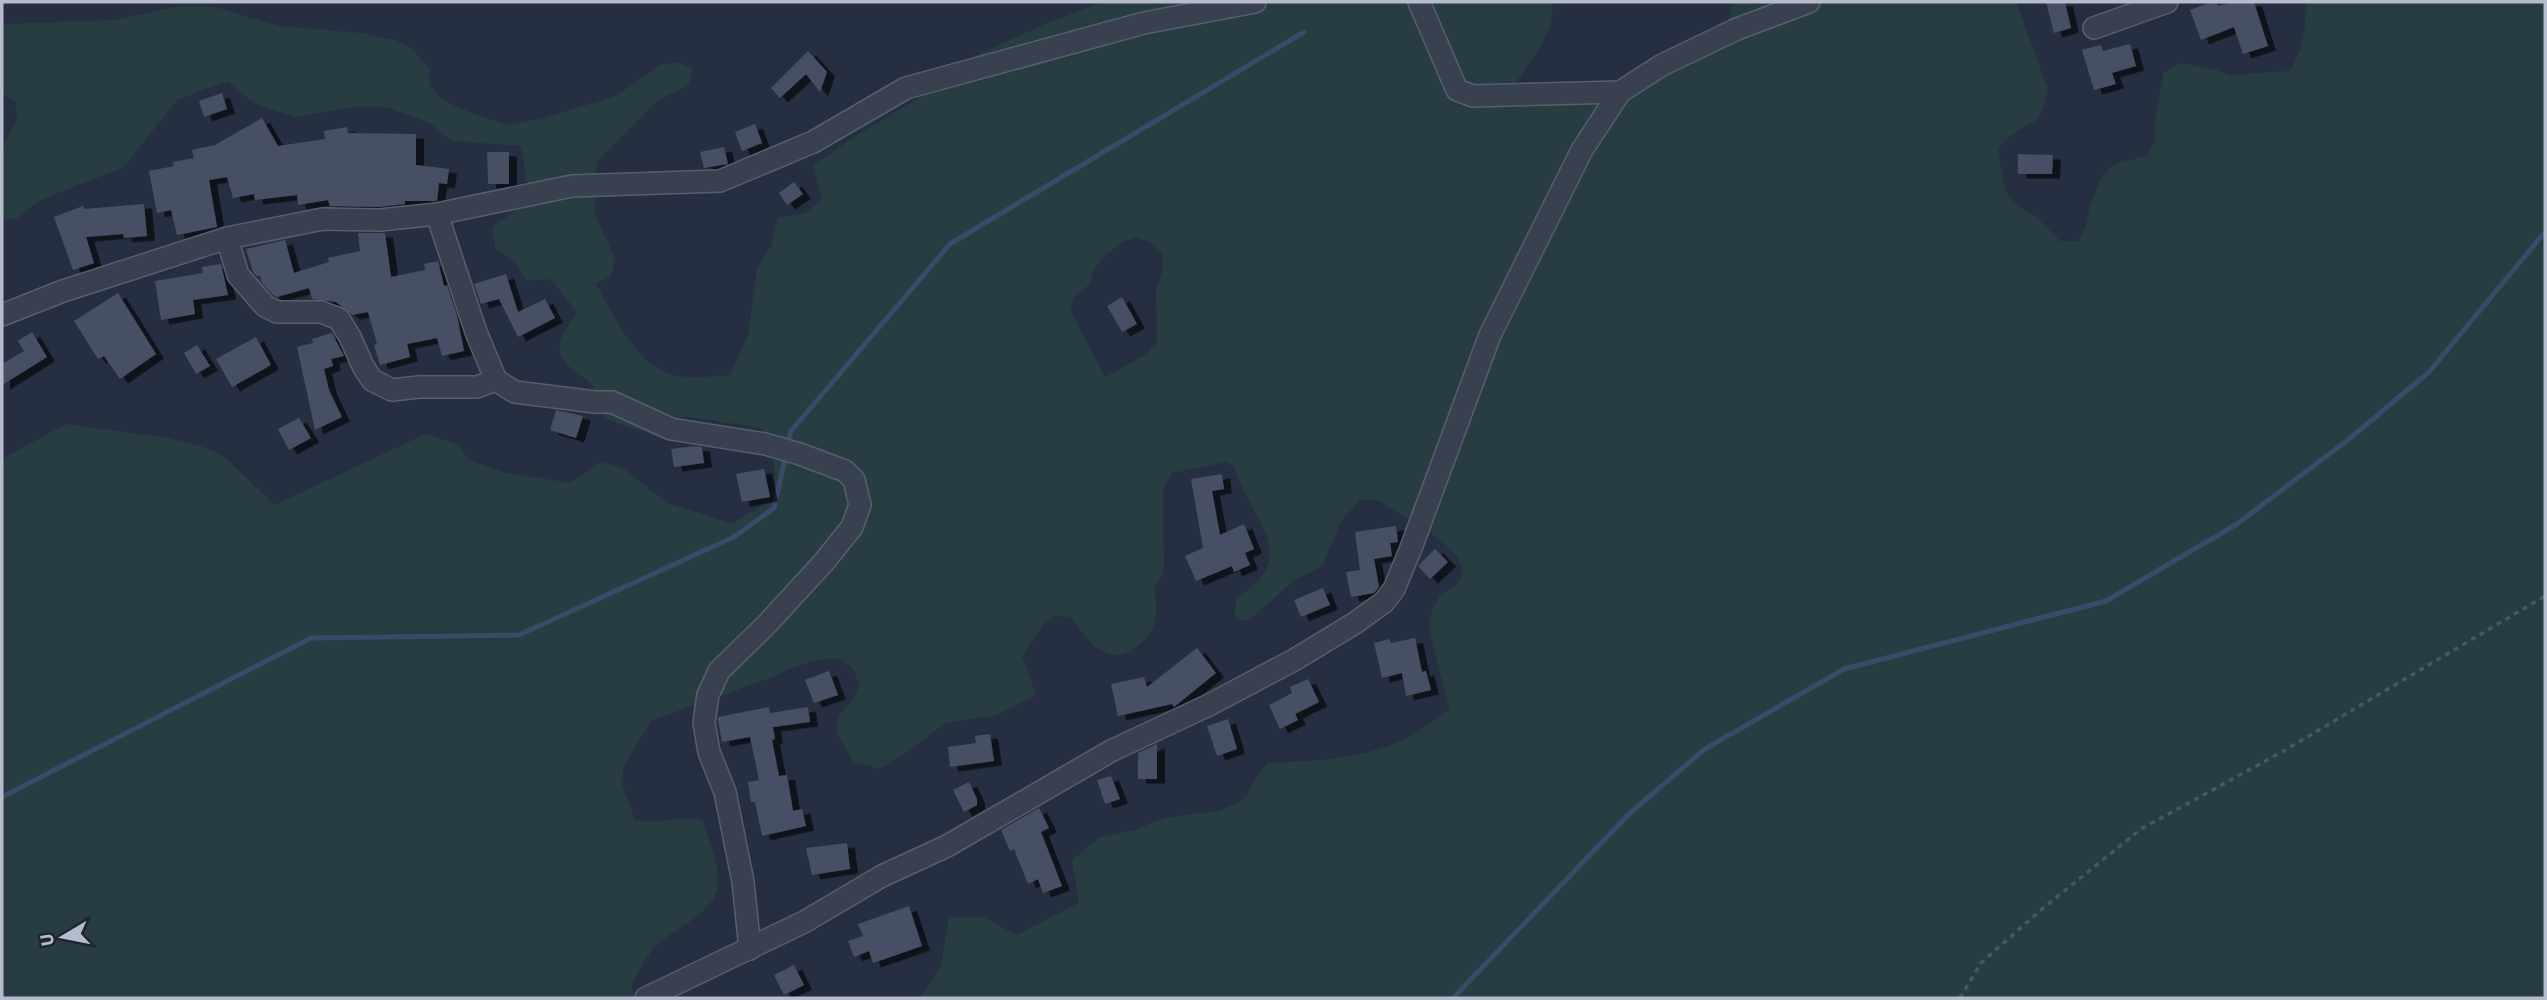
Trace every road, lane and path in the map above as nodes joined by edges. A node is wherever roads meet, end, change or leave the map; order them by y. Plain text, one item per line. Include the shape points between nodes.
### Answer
1 (1255, 2) edge
2 (1419, 2) edge
3 (1809, 2) edge
4 (2167, 2) edge
5 (2094, 28) dead end
6 (1620, 92) junction
7 (437, 214) junction
8 (227, 238) junction
9 (2, 315) edge
10 (496, 380) junction
11 (2545, 596) edge
12 (750, 949) junction
13 (646, 998) edge
14 (1960, 998) edge

1 - 7 street via 1144,23 906,88 813,142 720,181 572,186
2 - 6 street via 1457,90 1464,94
3 - 6 street via 1737,29 1662,65
4 - 5 street
6 - 12 street via 1582,150 1490,335 1411,548 1384,602 1294,660 1111,751 947,846 882,876
7 - 8 street via 323,219
7 - 10 street
8 - 9 street
8 - 10 street via 238,275 265,306 277,312 321,312 339,319 372,380 393,390 477,387
10 - 12 street via 515,392 612,402 671,429 765,444 845,471 853,480 860,505 852,527 719,671 708,695 709,752 725,792 743,882
11 - 14 path via 2280,753 2141,829 1981,963
12 - 13 street

